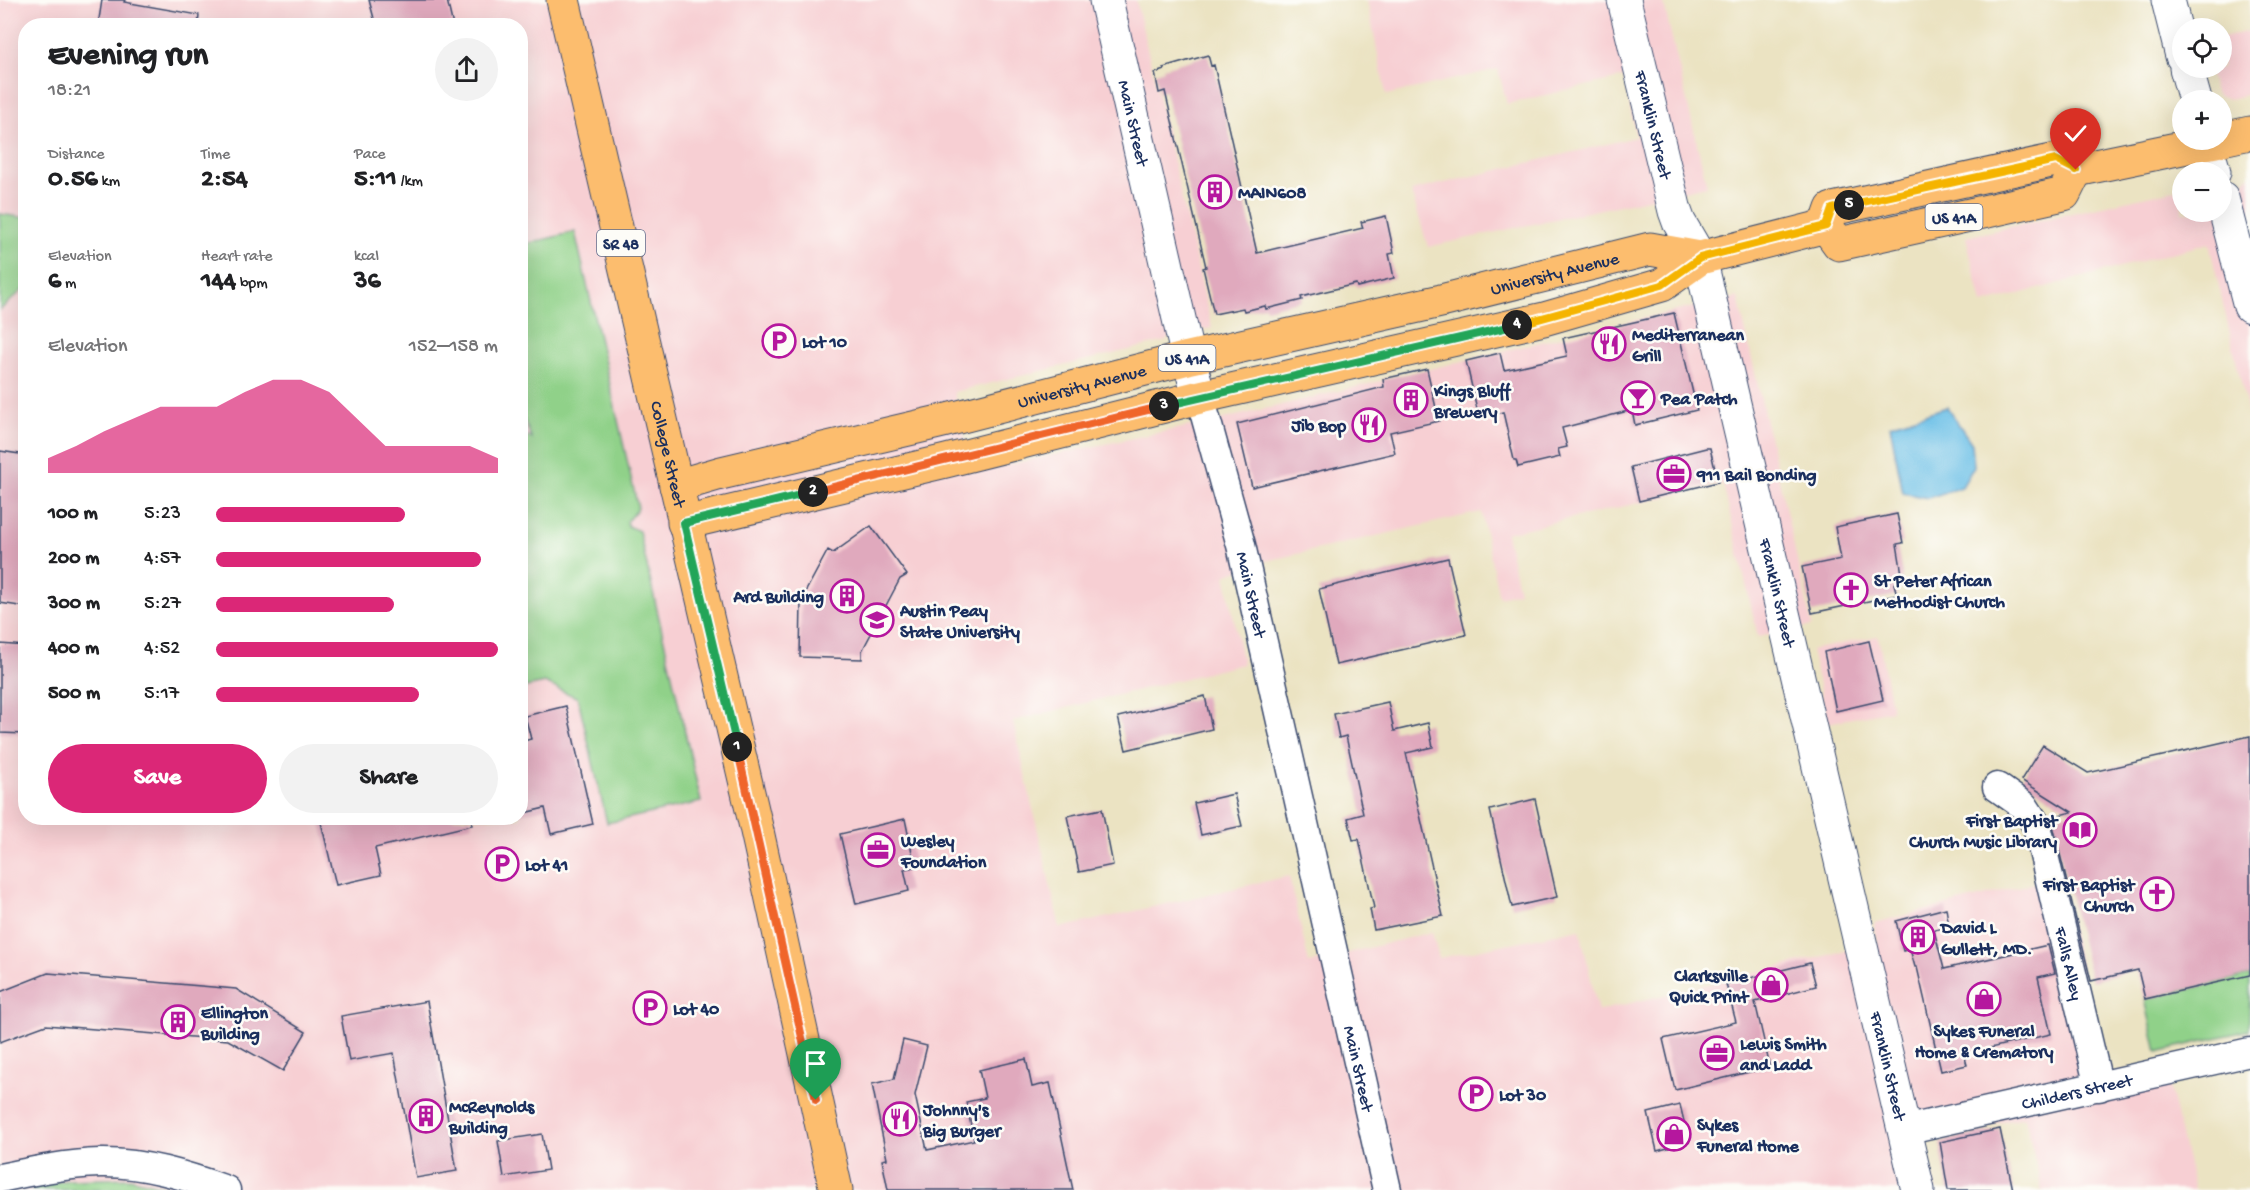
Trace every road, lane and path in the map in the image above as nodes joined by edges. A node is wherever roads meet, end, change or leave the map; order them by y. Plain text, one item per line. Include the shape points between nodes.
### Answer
1 (563, 0) edge
2 (1106, 0) edge
3 (1624, 0) edge
4 (2168, 0) edge
5 (2172, 18) edge
6 (2250, 133) edge
7 (2232, 140) edge
8 (2195, 150) edge
9 (2228, 222) edge
10 (1700, 258) junction
11 (2250, 306) edge
12 (1188, 358) junction
13 (1200, 397) junction
14 (676, 486) junction
15 (684, 523) junction
16 (1997, 787) dead end
17 (2250, 1052) edge
18 (2099, 1087) junction
19 (1904, 1130) junction
20 (0, 1178) edge
21 (226, 1190) edge
22 (836, 1190) edge
23 (1387, 1190) edge
24 (1918, 1190) edge

1 - 14 main road, College Street / SR 48
2 - 12 street, Main Street
3 - 10 street, Franklin Street via 1675,211
4 - 5 street
6 - 7 main road, University Avenue / US 41A
8 - 10 main road, University Avenue / US 41A via 2076,170 2056,160 1921,189 1832,209 1826,226
9 - 11 street
10 - 12 main road, University Avenue / US 41A via 1650,249
10 - 13 main road, University Avenue / US 41A via 1662,285 1587,307
10 - 19 street, Franklin Street
12 - 13 street, Main Street
12 - 14 main road, University Avenue / US 41A
13 - 15 main road, University Avenue / US 41A
13 - 23 street, Main Street via 1241,545
14 - 15 main road, College Street
15 - 22 main road, College Street
16 - 18 street, Falls Alley via 2024,806 2037,826
17 - 18 street, Childers Street
18 - 19 street, Childers Street
19 - 24 street, Franklin Street
20 - 21 street via 102,1163 160,1170

